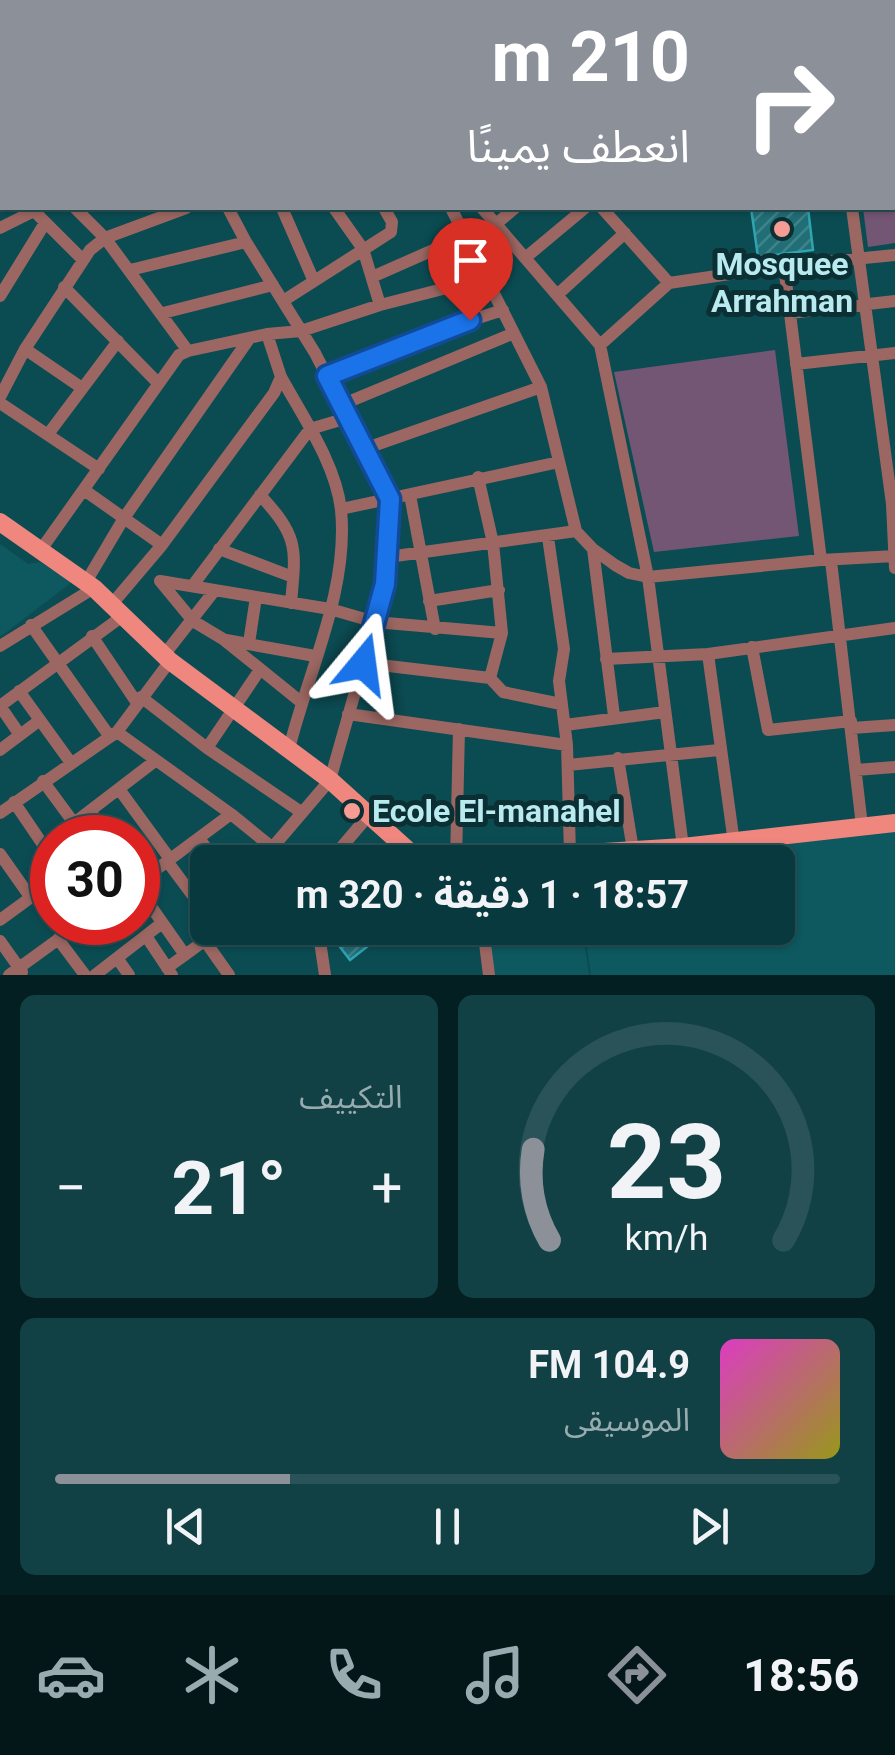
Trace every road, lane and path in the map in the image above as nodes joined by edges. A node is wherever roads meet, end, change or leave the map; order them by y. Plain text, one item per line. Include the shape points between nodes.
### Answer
1 (31, 210) edge
2 (34, 210) edge
3 (77, 210) edge
4 (229, 210) edge
5 (283, 210) edge
6 (335, 210) edge
7 (385, 210) edge
8 (452, 210) edge
9 (484, 210) edge
10 (513, 210) edge
11 (583, 210) edge
12 (604, 210) edge
13 (852, 210) edge
14 (148, 213) edge
15 (44, 223) junction
16 (496, 224) junction
17 (0, 228) edge
18 (625, 234) junction
19 (466, 236) junction
20 (106, 238) junction
21 (246, 242) junction
22 (363, 249) junction
23 (895, 255) edge
24 (526, 258) junction
25 (858, 258) junction
26 (82, 259) junction
27 (784, 266) junction
28 (130, 270) junction
29 (372, 277) junction
30 (486, 278) junction
31 (313, 279) junction
32 (669, 283) junction
33 (273, 285) junction
34 (64, 287) junction
35 (0, 295) edge
36 (557, 295) junction
37 (283, 301) junction
38 (895, 301) edge
39 (380, 305) junction
40 (864, 306) junction
41 (504, 310) junction
42 (163, 313) junction
43 (790, 313) junction
44 (301, 331) junction
45 (267, 334) junction
46 (514, 334) junction
47 (249, 340) junction
48 (118, 341) junction
49 (600, 345) junction
50 (25, 349) junction
51 (188, 350) junction
52 (895, 353) edge
53 (872, 356) junction
54 (796, 364) junction
55 (327, 376) junction
56 (281, 377) junction
57 (158, 383) junction
58 (541, 387) junction
59 (82, 388) junction
60 (0, 400) edge
61 (344, 412) junction
62 (888, 429) edge
63 (310, 430) junction
64 (49, 433) junction
65 (364, 448) junction
66 (559, 462) junction
67 (99, 469) junction
68 (478, 477) junction
69 (84, 490) junction
70 (260, 495) junction
71 (410, 495) junction
72 (390, 499) junction
73 (893, 504) edge
74 (341, 509) junction
75 (124, 518) junction
76 (0, 522) edge
77 (576, 531) junction
78 (548, 536) junction
79 (493, 543) junction
80 (162, 545) junction
81 (219, 549) junction
82 (593, 549) junction
83 (40, 551) junction
84 (421, 554) junction
85 (894, 556) edge
86 (388, 557) junction
87 (826, 560) junction
88 (144, 568) junction
89 (895, 568) edge
90 (293, 577) junction
91 (648, 577) junction
92 (160, 581) junction
93 (90, 585) junction
94 (194, 585) junction
95 (215, 590) junction
96 (498, 590) junction
97 (256, 597) junction
98 (429, 601) junction
99 (291, 603) junction
100 (330, 609) junction
101 (118, 610) junction
102 (193, 621) junction
103 (375, 622) junction
104 (31, 626) junction
105 (895, 628) edge
106 (434, 630) junction
107 (502, 634) junction
108 (841, 635) junction
109 (92, 636) junction
110 (224, 640) junction
111 (249, 643) junction
112 (0, 646) edge
113 (752, 648) junction
114 (708, 654) junction
115 (316, 656) junction
116 (167, 658) junction
117 (658, 658) junction
118 (606, 659) junction
119 (57, 664) junction
120 (363, 664) junction
121 (259, 671) junction
122 (490, 678) junction
123 (19, 691) junction
124 (139, 700) junction
125 (301, 702) junction
126 (560, 704) junction
127 (0, 706) edge
128 (234, 708) junction
129 (665, 712) junction
130 (348, 714) junction
131 (614, 716) junction
132 (40, 720) junction
133 (852, 724) junction
134 (566, 725) junction
135 (895, 725) edge
136 (459, 729) junction
137 (113, 734) junction
138 (20, 735) junction
139 (568, 745) junction
140 (207, 748) junction
141 (289, 748) junction
142 (0, 750) edge
143 (719, 750) junction
144 (670, 754) junction
145 (618, 758) junction
146 (155, 761) junction
147 (71, 762) junction
148 (568, 765) junction
149 (895, 766) edge
150 (856, 770) junction
151 (330, 780) junction
152 (43, 782) junction
153 (119, 790) junction
154 (5, 805) edge
155 (90, 811) junction
156 (301, 812) junction
157 (231, 814) junction
158 (67, 815) edge
159 (85, 815) edge
160 (93, 815) edge
161 (368, 816) junction
162 (895, 823) edge
163 (862, 826) junction
164 (30, 833) edge
165 (198, 838) junction
166 (734, 842) junction
167 (203, 845) edge
168 (268, 845) edge
169 (274, 845) edge
170 (343, 845) edge
171 (401, 845) edge
172 (456, 845) edge
173 (570, 845) edge
174 (632, 845) edge
175 (683, 845) edge
176 (703, 845) edge
177 (0, 854) edge
178 (169, 860) junction
179 (160, 866) edge
180 (190, 890) edge
181 (30, 897) edge
182 (30, 899) edge
183 (160, 919) edge
184 (0, 920) edge
185 (162, 923) joint
186 (0, 941) edge
187 (52, 945) edge
188 (62, 945) edge
189 (134, 945) edge
190 (152, 945) edge
191 (199, 945) edge
192 (207, 945) edge
193 (320, 945) edge
194 (485, 945) edge
195 (185, 955) junction
196 (117, 958) junction
197 (170, 971) edge
198 (487, 972) edge
199 (17, 973) edge
200 (85, 975) edge
201 (95, 975) edge
202 (129, 975) edge
203 (229, 975) edge
204 (324, 975) edge

1 - 17 street
2 - 15 street
3 - 20 street
4 - 21 street
5 - 31 street
6 - 22 street
7 - 22 street via 392,229
8 - 19 street
9 - 16 street
10 - 16 street
11 - 24 street
12 - 18 street
13 - 25 street
14 - 20 street
15 - 26 street
15 - 35 street
16 - 24 street
18 - 32 street
18 - 36 street
19 - 29 street
19 - 30 street
20 - 26 street
20 - 28 street
21 - 28 street
21 - 33 street
22 - 29 street
22 - 31 street
23 - 25 street
24 - 36 street
25 - 27 street
25 - 40 street
26 - 34 street
27 - 32 street
27 - 43 street
28 - 42 street
29 - 39 street
30 - 39 street
30 - 41 street
31 - 37 street
32 - 49 street
33 - 37 street
33 - 42 street
34 - 48 street
34 - 50 street
36 - 49 street
37 - 44 street
38 - 40 street
39 - 44 street
40 - 43 street
40 - 53 street
41 - 46 street
41 - 55 street
42 - 51 street
43 - 54 street
44 - 45 street
44 - 55 street
45 - 47 street
45 - 56 street
46 - 58 street
46 - 61 street
47 - 51 street
47 - 75 street
48 - 57 street
48 - 59 street
49 - 91 street
50 - 59 street
50 - 60 street
51 - 57 street
52 - 53 street
53 - 54 street
53 - 62 street
54 - 87 street
55 - 61 street
56 - 63 street
56 - 80 street
57 - 67 street
58 - 65 street
58 - 66 street
59 - 64 street
60 - 64 street
61 - 63 street
61 - 65 street
62 - 73 street
63 - 70 street
63 - 74 street
64 - 67 street
65 - 72 street
66 - 68 street
66 - 77 street
67 - 69 street
68 - 71 street
68 - 79 street
69 - 75 street
69 - 83 street
70 - 81 street
70 - 90 street via 296,548
71 - 72 street
71 - 84 street
72 - 74 street
72 - 86 street
73 - 85 street
74 - 100 street
75 - 80 street
75 - 93 street
76 - 83 main road
77 - 78 street
77 - 82 street
78 - 79 street
78 - 126 street via 563,632
79 - 84 street
79 - 96 street
80 - 88 street
81 - 90 street
81 - 94 street
82 - 91 street via 629,573
82 - 118 street
83 - 93 main road
84 - 86 street
84 - 98 street
85 - 87 street
85 - 89 street
86 - 103 street
87 - 91 street
87 - 108 street
88 - 92 street
88 - 101 street
90 - 99 street
91 - 117 street
92 - 94 street
92 - 102 street
93 - 101 main road
93 - 104 street
94 - 95 street
95 - 97 street
95 - 102 street
96 - 98 street
96 - 107 street
97 - 99 street
97 - 111 street
98 - 106 street
99 - 100 street
100 - 103 street
100 - 115 street
101 - 109 street
101 - 116 main road
102 - 110 street
102 - 116 street
103 - 106 street
103 - 120 street
104 - 112 street
104 - 119 street
105 - 108 street
106 - 107 street
107 - 122 street
108 - 113 street
108 - 133 street
109 - 119 street
109 - 124 street
110 - 111 street
110 - 121 street
111 - 115 street
113 - 114 street
113 - 133 street via 768,730
114 - 117 street
114 - 143 street
115 - 125 street
116 - 124 street
116 - 128 main road
117 - 118 street
117 - 129 street
118 - 131 street
119 - 123 street
119 - 137 street
120 - 122 street
120 - 130 street
121 - 125 street
121 - 128 street
122 - 126 street via 503,692
123 - 127 street
123 - 132 street
124 - 137 street
124 - 140 street
125 - 141 street
126 - 134 street
127 - 138 street
128 - 140 street
128 - 141 main road
129 - 131 street
129 - 144 street
130 - 136 street
130 - 151 street
131 - 134 street
132 - 138 street
132 - 147 street
133 - 135 street
133 - 150 street
134 - 139 street
136 - 139 street
136 - 172 street
137 - 146 street
137 - 147 street
138 - 142 street
139 - 148 street
140 - 156 street
141 - 151 main road
143 - 144 street
143 - 166 street
144 - 145 street
144 - 175 street
145 - 148 street
145 - 174 street
146 - 153 street
146 - 157 street
147 - 152 street
148 - 173 street
149 - 150 street
150 - 163 street
151 - 156 street
151 - 161 main road
152 - 154 street
152 - 158 street
153 - 155 street
153 - 178 street
154 - 164 street
155 - 159 street
155 - 160 street
156 - 169 street
157 - 165 street
157 - 168 street
161 - 170 street
161 - 171 main road
162 - 163 main road
163 - 166 main road
165 - 167 street
165 - 178 street
166 - 176 main road
177 - 181 street
178 - 179 street
178 - 180 street
182 - 184 street
183 - 185 street
185 - 195 street
186 - 199 street
187 - 199 street
188 - 200 street
189 - 196 street
190 - 197 street
191 - 195 street
192 - 203 street
193 - 204 street
194 - 198 street
195 - 197 street
196 - 201 street
196 - 202 street

